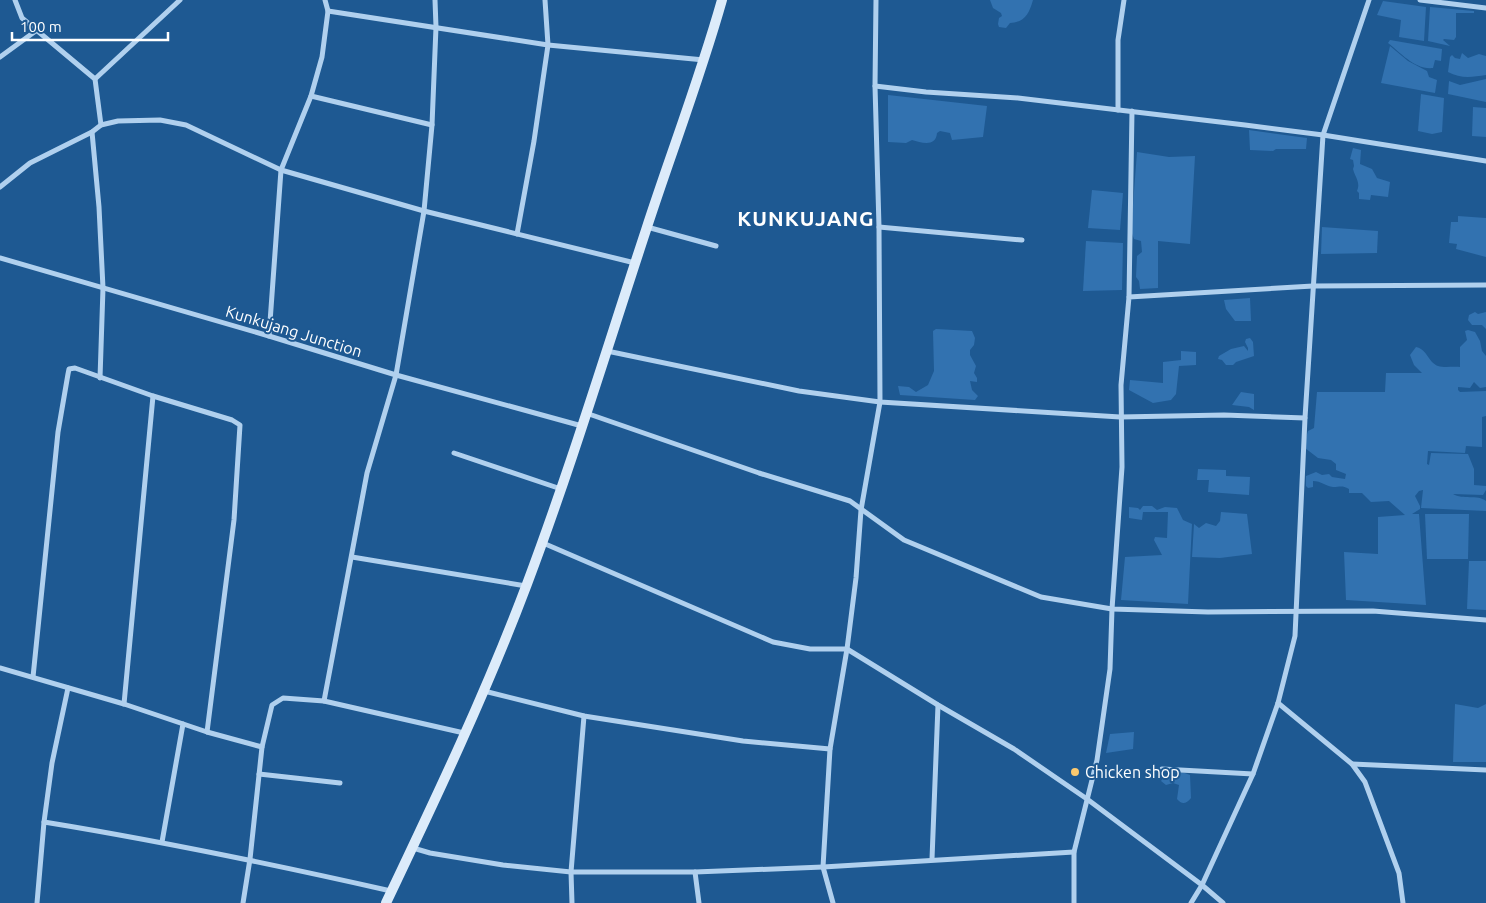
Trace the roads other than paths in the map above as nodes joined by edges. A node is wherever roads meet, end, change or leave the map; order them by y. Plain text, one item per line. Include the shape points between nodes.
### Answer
1 (15, 0) edge
2 (180, 0) edge
3 (325, 0) edge
4 (435, 0) edge
5 (545, 0) edge
6 (722, 0) edge
7 (876, 0) edge
8 (1124, 0) edge
9 (1369, 0) edge
10 (1420, 0) edge
11 (1486, 8) edge
12 (328, 11) junction
13 (436, 27) junction
14 (37, 30) junction
15 (548, 45) junction
16 (0, 57) edge
17 (705, 60) junction
18 (96, 79) junction
19 (875, 86) junction
20 (311, 96) junction
21 (1118, 110) junction
22 (1132, 111) junction
23 (101, 125) junction
24 (432, 125) junction
25 (92, 132) junction
26 (1323, 135) junction
27 (1486, 161) edge
28 (281, 170) junction
29 (0, 187) edge
30 (424, 211) junction
31 (647, 227) junction
32 (879, 227) junction
33 (517, 234) junction
34 (1022, 240) dead end
35 (716, 246) dead end
36 (0, 258) edge
37 (635, 263) junction
38 (1486, 285) edge
39 (1312, 286) junction
40 (103, 288) junction
41 (1129, 298) junction
42 (269, 336) junction
43 (606, 351) junction
44 (396, 375) junction
45 (100, 378) junction
46 (153, 396) junction
47 (880, 402) junction
48 (586, 413) junction
49 (1120, 417) junction
50 (1305, 418) junction
51 (582, 426) junction
52 (454, 453) dead end
53 (561, 489) junction
54 (861, 510) junction
55 (542, 542) junction
56 (352, 557) junction
57 (526, 586) junction
58 (1112, 610) junction
59 (1296, 611) junction
60 (1486, 620) edge
61 (848, 649) junction
62 (0, 668) edge
63 (33, 677) junction
64 (68, 688) junction
65 (483, 691) junction
66 (324, 701) junction
67 (124, 704) junction
68 (1278, 704) junction
69 (938, 705) junction
70 (584, 716) junction
71 (183, 724) junction
72 (207, 732) junction
73 (464, 733) junction
74 (262, 747) junction
75 (830, 748) junction
76 (1352, 764) junction
77 (1162, 769) dead end
78 (1486, 770) edge
79 (259, 774) junction
80 (1253, 774) junction
81 (340, 783) dead end
82 (1087, 799) junction
83 (44, 822) junction
84 (162, 842) junction
85 (412, 848) junction
86 (1074, 852) junction
87 (250, 859) junction
88 (932, 859) junction
89 (823, 867) junction
90 (571, 872) junction
91 (695, 872) junction
92 (1202, 885) junction
93 (392, 891) junction
94 (37, 903) edge
95 (243, 903) edge
96 (386, 903) edge
97 (572, 903) edge
98 (699, 903) edge
99 (833, 903) edge
100 (1074, 903) edge
101 (1191, 903) edge
102 (1223, 903) edge
103 (1403, 903) edge

1 - 14 street via 22,18
2 - 18 street
3 - 12 street
4 - 13 street
5 - 15 street
6 - 17 street
7 - 19 street
8 - 21 street via 1118,40
9 - 26 street
10 - 11 street
12 - 13 street
12 - 20 street via 322,56
13 - 15 street
13 - 24 street
14 - 16 street
14 - 18 street
15 - 17 street
15 - 33 street
17 - 31 street
18 - 23 street
19 - 21 street
19 - 32 street
20 - 24 street
20 - 28 street
21 - 22 street
22 - 26 street
22 - 41 street
23 - 25 street
23 - 28 street via 118,121 160,120 186,125
24 - 30 street
25 - 29 street via 30,163
25 - 40 street
26 - 27 street
26 - 39 street
28 - 30 street
28 - 42 street
30 - 33 street
30 - 44 street
31 - 35 street
31 - 37 street
32 - 34 street
32 - 47 street
33 - 37 street
36 - 40 street, Kunkujang Junction
37 - 43 street
38 - 39 street
39 - 41 street
39 - 50 street
40 - 42 street, Kunkujang Junction
40 - 45 street
41 - 49 street
42 - 44 street, Kunkujang Junction
43 - 47 street via 799,391
43 - 48 street
44 - 51 street, Kunkujang Junction
44 - 56 street via 367,473
45 - 46 street
45 - 63 street via 75,368 68,374 58,432
46 - 67 street
46 - 72 street via 240,425 234,520
47 - 49 street
47 - 54 street
48 - 51 street
48 - 54 street via 850,501
49 - 50 street via 1224,415
49 - 58 street via 1122,467
50 - 59 street
51 - 53 street
52 - 53 street
53 - 55 street
54 - 58 street via 904,540 1041,597
54 - 61 street
55 - 57 street
55 - 61 street via 773,642 810,649
56 - 57 street
56 - 66 street
57 - 65 street
58 - 59 street
58 - 82 street via 1098,760
59 - 60 street via 1373,611
59 - 68 street via 1295,636
61 - 69 street
61 - 75 street
62 - 63 street
63 - 64 street
64 - 67 street
64 - 83 street via 52,763
65 - 70 street
65 - 73 street
66 - 73 street
66 - 74 street via 283,698 272,705
67 - 71 street
68 - 76 street
68 - 80 street
69 - 82 street via 1014,749
69 - 88 street
70 - 75 street via 743,741
70 - 90 street
71 - 72 street
71 - 84 street
72 - 74 street
73 - 85 street
74 - 79 street
75 - 89 street
76 - 78 street
76 - 103 street via 1365,782 1399,873
77 - 80 street
79 - 81 street
79 - 87 street
80 - 92 street
82 - 86 street
82 - 92 street
83 - 84 street
83 - 94 street
84 - 87 street
85 - 90 street via 504,865
85 - 93 street
86 - 88 street
86 - 100 street
87 - 93 street
87 - 95 street
88 - 89 street
89 - 91 street
89 - 99 street
90 - 91 street
90 - 97 street
91 - 98 street
92 - 101 street
92 - 102 street
93 - 96 street

